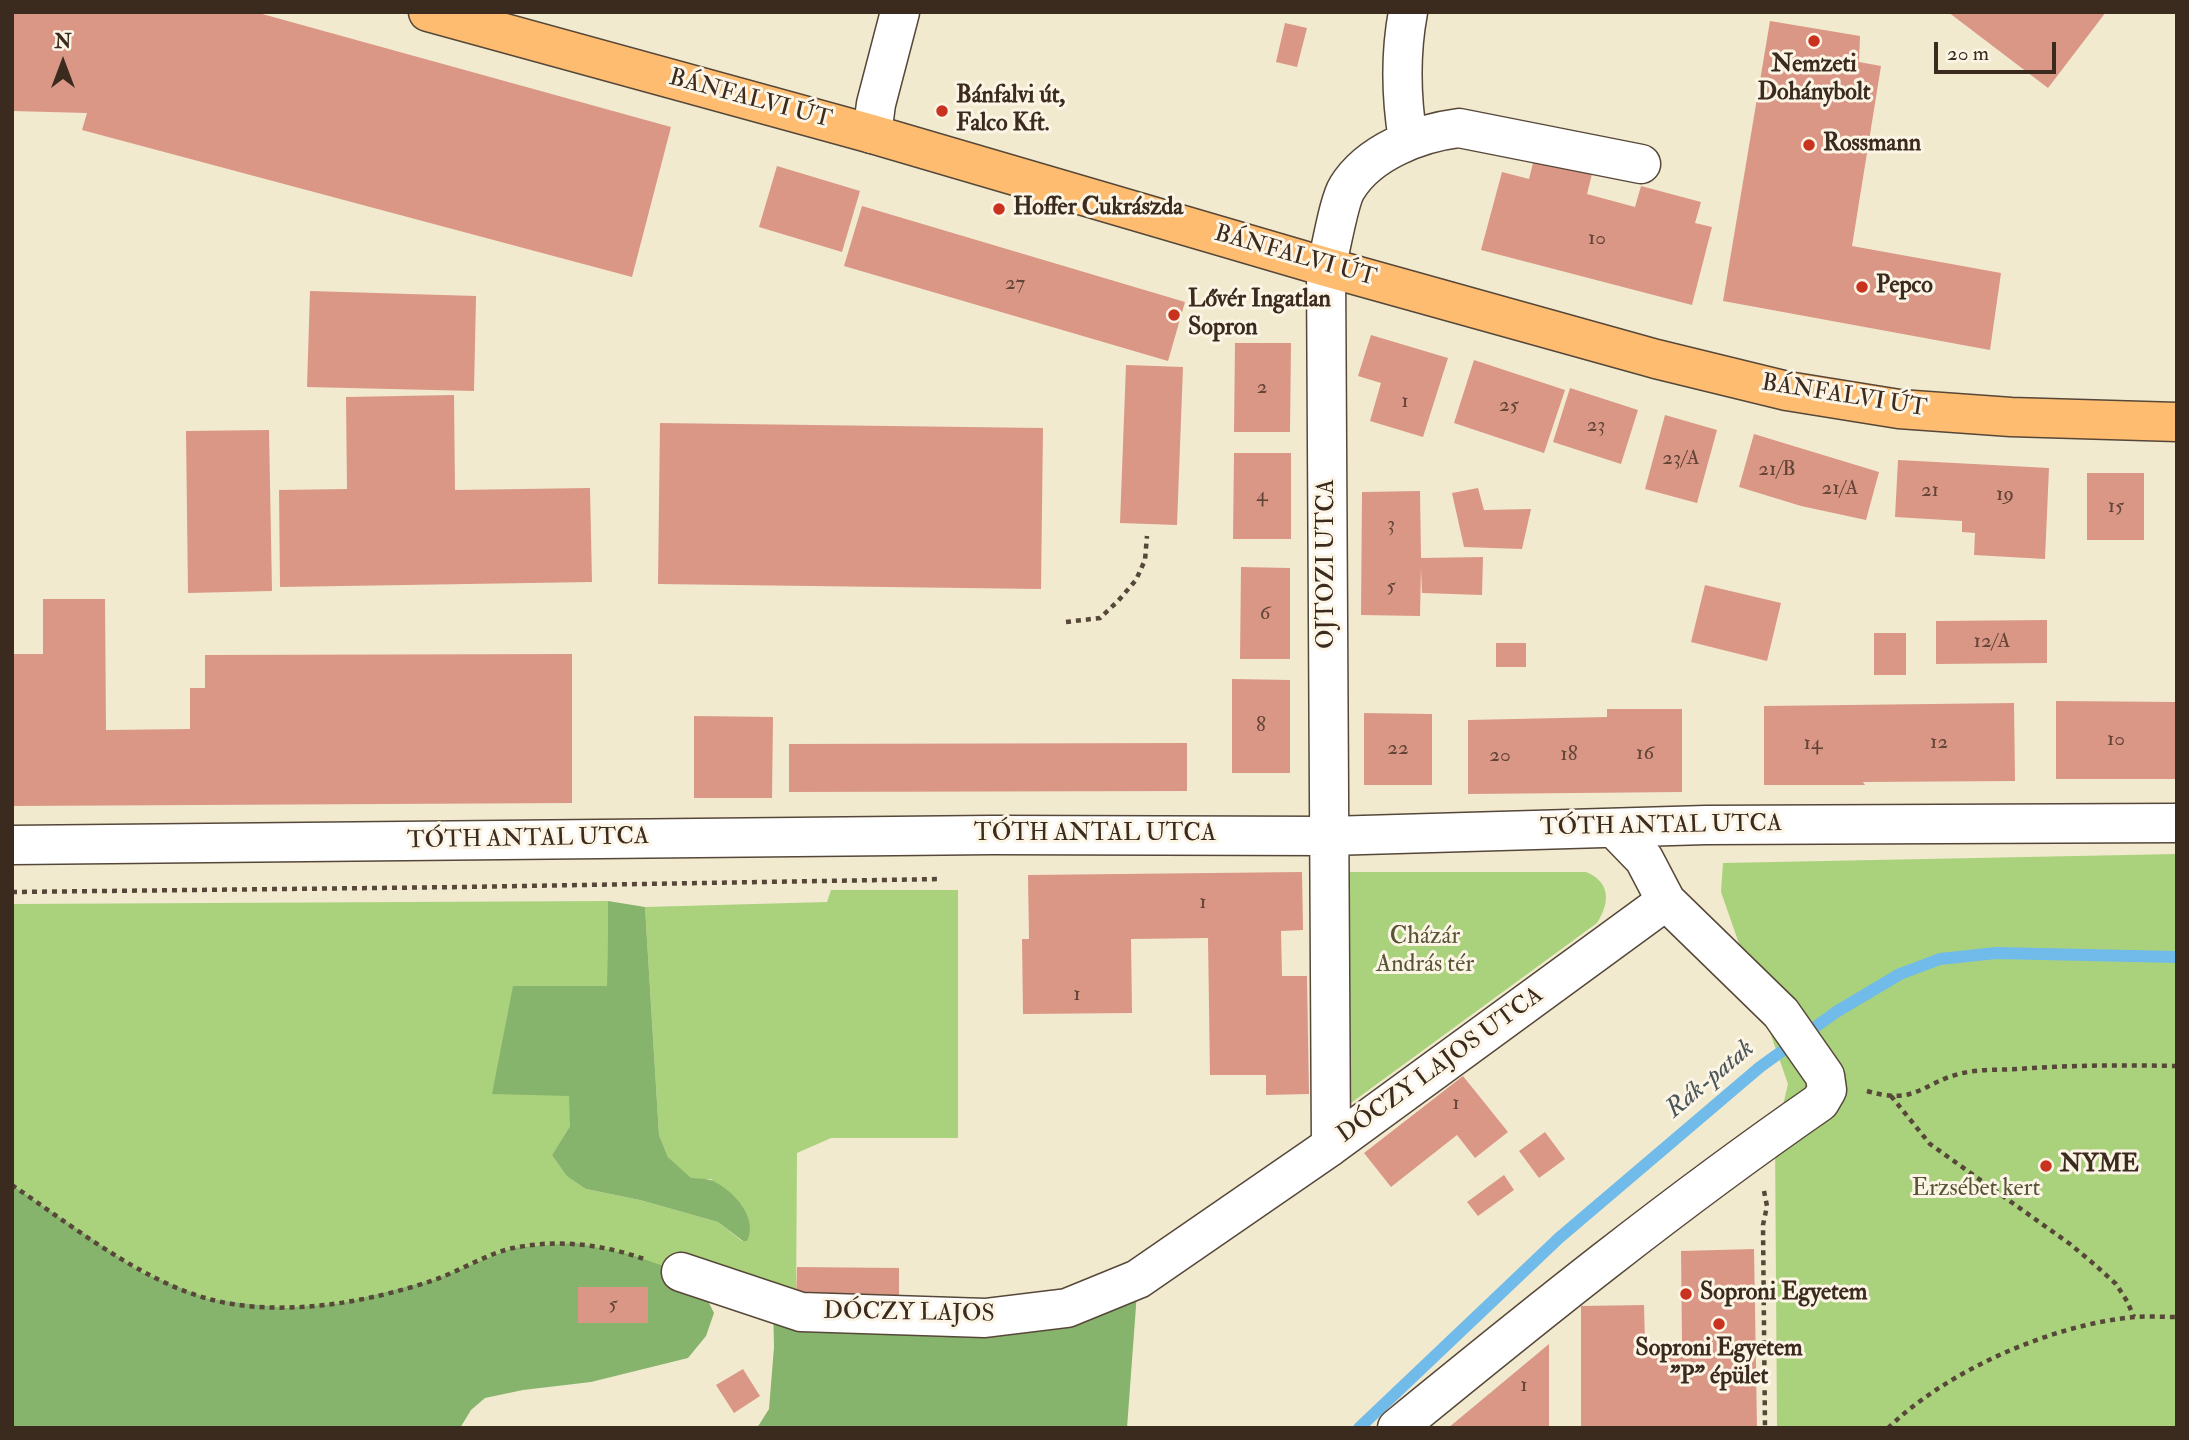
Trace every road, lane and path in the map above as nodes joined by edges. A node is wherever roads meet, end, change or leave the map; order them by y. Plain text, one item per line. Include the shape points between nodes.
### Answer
1 (428, 12) edge
2 (900, 12) edge
3 (1408, 12) edge
4 (872, 134) junction
5 (1408, 140) junction
6 (1641, 164) dead end
7 (1326, 267) junction
8 (2177, 422) edge
9 (1147, 536) dead end
10 (1066, 622) dead end
11 (2177, 823) edge
12 (1614, 828) junction
13 (12, 845) edge
14 (1329, 849) junction
15 (947, 877) dead end
16 (12, 892) edge
17 (1666, 901) junction
18 (2177, 1066) edge
19 (1865, 1090) dead end
20 (1891, 1096) junction
21 (1331, 1146) junction
22 (1741, 1157) junction
23 (12, 1185) edge
24 (681, 1272) joint
25 (1138, 1279) joint
26 (2134, 1317) junction
27 (2177, 1317) edge
28 (1397, 1428) edge
29 (1765, 1428) edge
30 (1888, 1428) edge

1 - 4 main road, BÁNFALVI ÚT
2 - 4 street
3 - 5 street via 1401,98
4 - 7 main road, BÁNFALVI ÚT
5 - 6 street, OJTOZI UTCA via 1459,128
5 - 7 street, OJTOZI UTCA via 1359,172 1345,190
7 - 8 main road, BÁNFALVI ÚT via 1787,391 1899,409
7 - 14 street, OJTOZI UTCA
9 - 10 path via 1145,560 1118,601 1100,618
11 - 12 street, TÓTH ANTAL UTCA
12 - 14 street, TÓTH ANTAL UTCA
12 - 17 street via 1644,859
13 - 14 street, TÓTH ANTAL UTCA via 992,835
14 - 21 street, OJTOZI UTCA
15 - 16 path
17 - 21 street, DÓCZY LAJOS UTCA
17 - 22 street via 1782,1013 1825,1076 1827,1090 1821,1102
18 - 20 path via 2066,1065 1964,1073 1908,1096
19 - 20 path
20 - 26 path via 1930,1144 2116,1284
21 - 25 street, DÓCZY LAJOS UTCA
22 - 28 street via 1546,1306
22 - 29 path via 1763,1185 1767,1206 1763,1225
23 - 24 path via 142,1272 209,1299 257,1306 342,1303 433,1280 512,1248 575,1243 629,1254
24 - 25 street, DÓCZY LAJOS via 801,1312 985,1318 1067,1308
26 - 27 path
26 - 30 path via 2072,1329 2000,1354 1941,1386

